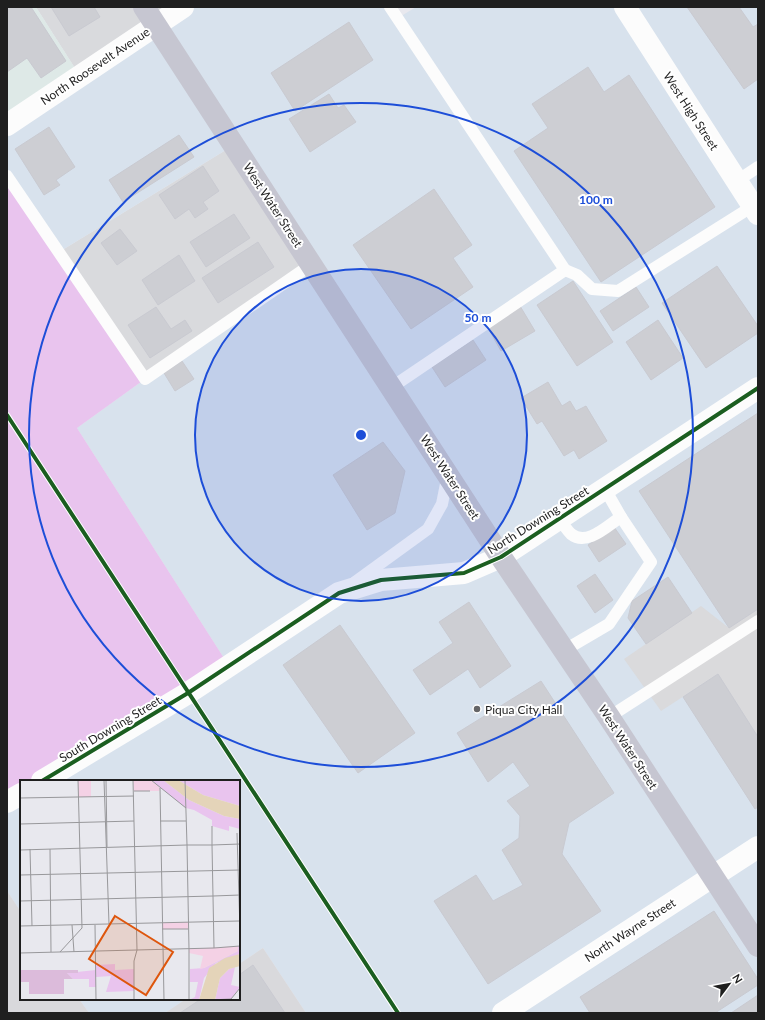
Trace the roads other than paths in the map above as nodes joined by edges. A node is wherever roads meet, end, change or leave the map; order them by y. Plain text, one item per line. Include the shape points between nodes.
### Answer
1 (144, 7) edge
2 (183, 7) edge
3 (390, 7) edge
4 (625, 7) edge
5 (156, 25) junction
6 (7, 125) edge
7 (758, 167) edge
8 (7, 176) edge
9 (737, 181) junction
10 (755, 210) edge
11 (312, 264) junction
12 (565, 270) junction
13 (392, 387) junction
14 (758, 388) edge
15 (448, 473) junction
16 (605, 489) junction
17 (621, 517) junction
18 (560, 519) junction
19 (501, 557) junction
20 (339, 593) junction
21 (758, 620) edge
22 (563, 651) junction
23 (188, 693) joint
24 (609, 717) junction
25 (44, 780) edge
26 (20, 795) edge
27 (7, 802) edge
28 (758, 847) edge
29 (712, 877) junction
30 (758, 946) edge
31 (503, 1013) edge

1 - 5 main road, West Water Street
2 - 5 street, North Roosevelt Avenue
3 - 12 lane
4 - 9 street, West High Street
5 - 6 street, North Roosevelt Avenue
5 - 11 main road, West Water Street
7 - 9 lane
8 - 11 lane via 145,378
9 - 10 street, West High Street
10 - 12 lane via 618,291 592,289 577,275
11 - 13 main road, West Water Street
12 - 13 lane
13 - 15 main road, West Water Street
14 - 16 street, North Downing Street
15 - 19 main road, West Water Street
15 - 20 lane via 442,504 428,529
16 - 17 lane
16 - 18 street, North Downing Street
17 - 18 lane via 588,538 580,539 571,534
17 - 22 lane via 651,562 609,624
18 - 19 street, North Downing Street
19 - 20 street, North Downing Street via 464,573 381,580
19 - 22 main road, West Water Street
20 - 23 street, North Downing Street
21 - 24 lane
22 - 24 main road, West Water Street
23 - 25 street, South Downing Street
24 - 29 main road, West Water Street
26 - 27 street
28 - 29 street, North Wayne Street
29 - 30 main road, West Water Street
29 - 31 street, North Wayne Street

